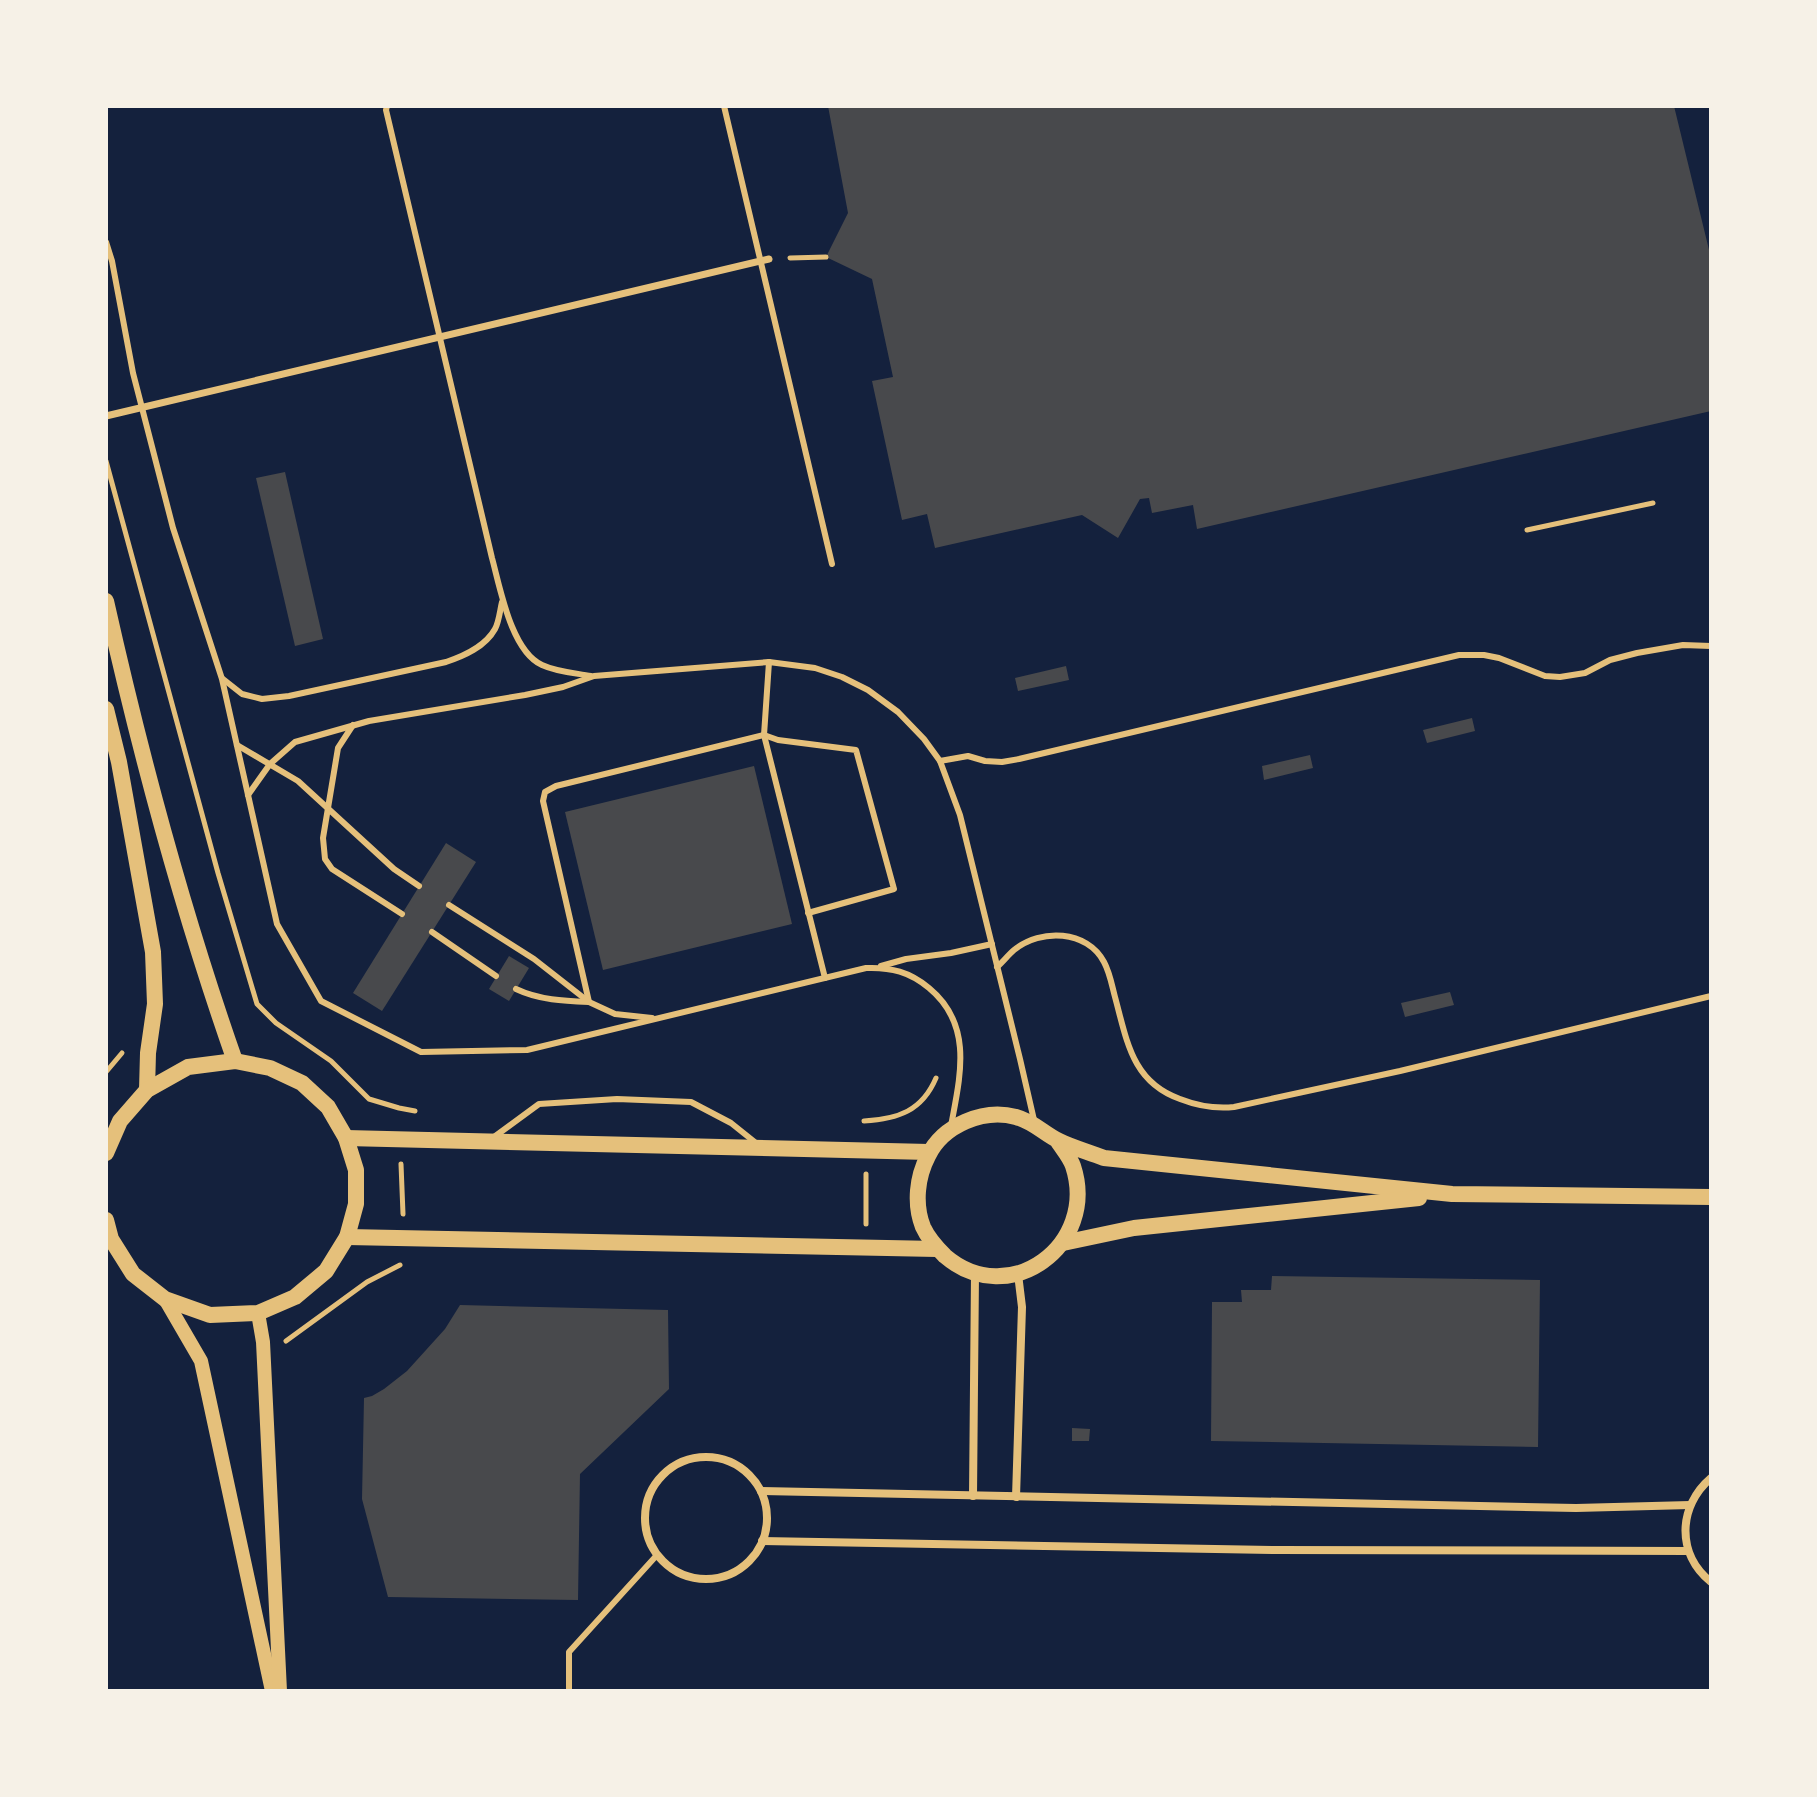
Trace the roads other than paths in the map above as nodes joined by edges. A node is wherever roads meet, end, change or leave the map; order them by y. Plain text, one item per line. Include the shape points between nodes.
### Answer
1 (387, 106) edge
2 (724, 106) edge
3 (106, 242) edge
4 (765, 260) junction
5 (440, 336) junction
6 (142, 407) junction
7 (106, 416) edge
8 (832, 564) dead end
9 (503, 599) junction
10 (106, 601) edge
11 (1711, 646) edge
12 (769, 662) junction
13 (594, 676) junction
14 (222, 679) junction
15 (106, 709) edge
16 (353, 725) junction
17 (764, 735) junction
18 (237, 745) junction
19 (940, 761) junction
20 (270, 764) junction
21 (248, 795) junction
22 (327, 807) junction
23 (419, 886) dead end
24 (449, 905) dead end
25 (808, 913) junction
26 (402, 914) dead end
27 (432, 932) dead end
28 (992, 944) junction
29 (878, 967) junction
30 (997, 967) junction
31 (496, 976) dead end
32 (825, 978) junction
33 (516, 989) dead end
34 (1711, 996) edge
35 (589, 1002) junction
36 (660, 1018) junction
37 (235, 1061) junction
38 (147, 1090) junction
39 (1034, 1124) junction
40 (951, 1130) junction
41 (346, 1138) junction
42 (1057, 1140) junction
43 (489, 1141) junction
44 (762, 1147) junction
45 (929, 1152) junction
46 (106, 1153) edge
47 (1452, 1194) junction
48 (1711, 1197) edge
49 (106, 1220) edge
50 (347, 1237) junction
51 (1063, 1243) junction
52 (937, 1249) junction
53 (975, 1273) junction
54 (1018, 1274) junction
55 (165, 1299) junction
56 (258, 1313) junction
57 (1711, 1478) edge
58 (761, 1491) junction
59 (973, 1496) junction
60 (1016, 1497) junction
61 (1690, 1505) junction
62 (762, 1541) junction
63 (1688, 1551) junction
64 (657, 1555) junction
65 (1711, 1582) edge
66 (272, 1691) edge
67 (280, 1691) edge
68 (569, 1691) edge

1 - 5 lane
2 - 4 lane
3 - 6 lane
4 - 5 street
4 - 8 lane
5 - 6 street
5 - 9 lane
6 - 7 street
6 - 14 lane via 173,528
9 - 13 lane via 512,629 538,663
9 - 14 lane via 496,628 484,642 446,662 262,699 242,694
10 - 37 main road via 179,891
11 - 19 lane via 1637,653 1560,677 1499,658 1459,655 1019,759 968,756
12 - 13 lane
12 - 17 lane
12 - 19 lane via 815,668 868,690 910,723
13 - 16 lane via 525,695
14 - 18 lane
15 - 38 main road via 153,952 155,1004
16 - 20 lane via 295,742
16 - 22 lane via 338,748
17 - 25 lane
17 - 25 lane via 856,750 894,889
17 - 35 lane via 545,792
18 - 20 lane
18 - 21 lane
19 - 28 lane via 960,815
20 - 21 lane
20 - 22 lane
21 - 36 lane via 277,924 321,1001 421,1052 527,1050
22 - 23 lane
22 - 26 lane via 323,838 332,869
24 - 35 lane via 534,959
25 - 32 lane
27 - 31 lane
28 - 29 lane
28 - 30 lane
29 - 32 lane
29 - 40 lane via 917,978 948,1007 958,1030 961,1060
30 - 34 lane via 1035,938 1075,937 1093,948 1104,961 1127,1043 1150,1083 1192,1104 1219,1108 1400,1071
30 - 39 lane
32 - 36 lane
33 - 35 lane
35 - 36 lane via 615,1014
37 - 38 main road via 188,1067
37 - 41 main road via 270,1068 302,1083 328,1107
38 - 46 main road via 120,1121
39 - 40 main road via 992,1115
39 - 42 main road
40 - 45 main road
41 - 43 main road
41 - 50 main road via 356,1170 356,1204
42 - 47 main road via 1104,1158
42 - 51 main road via 1072,1163 1079,1190 1076,1218
43 - 44 main road
43 - 44 lane via 539,1104 617,1099 691,1102
44 - 45 main road
45 - 52 main road via 919,1176 917,1201 923,1227
47 - 48 main road
47 - 51 main road via 1134,1228
49 - 55 main road via 111,1239 133,1274
50 - 52 main road
50 - 56 main road via 326,1271 295,1297
51 - 54 main road via 1043,1262
52 - 53 main road
53 - 54 main road
53 - 59 street
54 - 60 street via 1022,1307
55 - 56 main road via 210,1315
55 - 66 street via 201,1361
56 - 67 street
57 - 61 street
58 - 59 street
58 - 62 street via 767,1525
58 - 64 street via 731,1462 711,1457 673,1467 658,1480 646,1508 648,1538
59 - 60 street
60 - 61 street via 1576,1508
61 - 63 street via 1685,1520
62 - 63 street
62 - 64 street via 741,1568 709,1579 680,1573
63 - 65 street
64 - 68 lane via 569,1652

